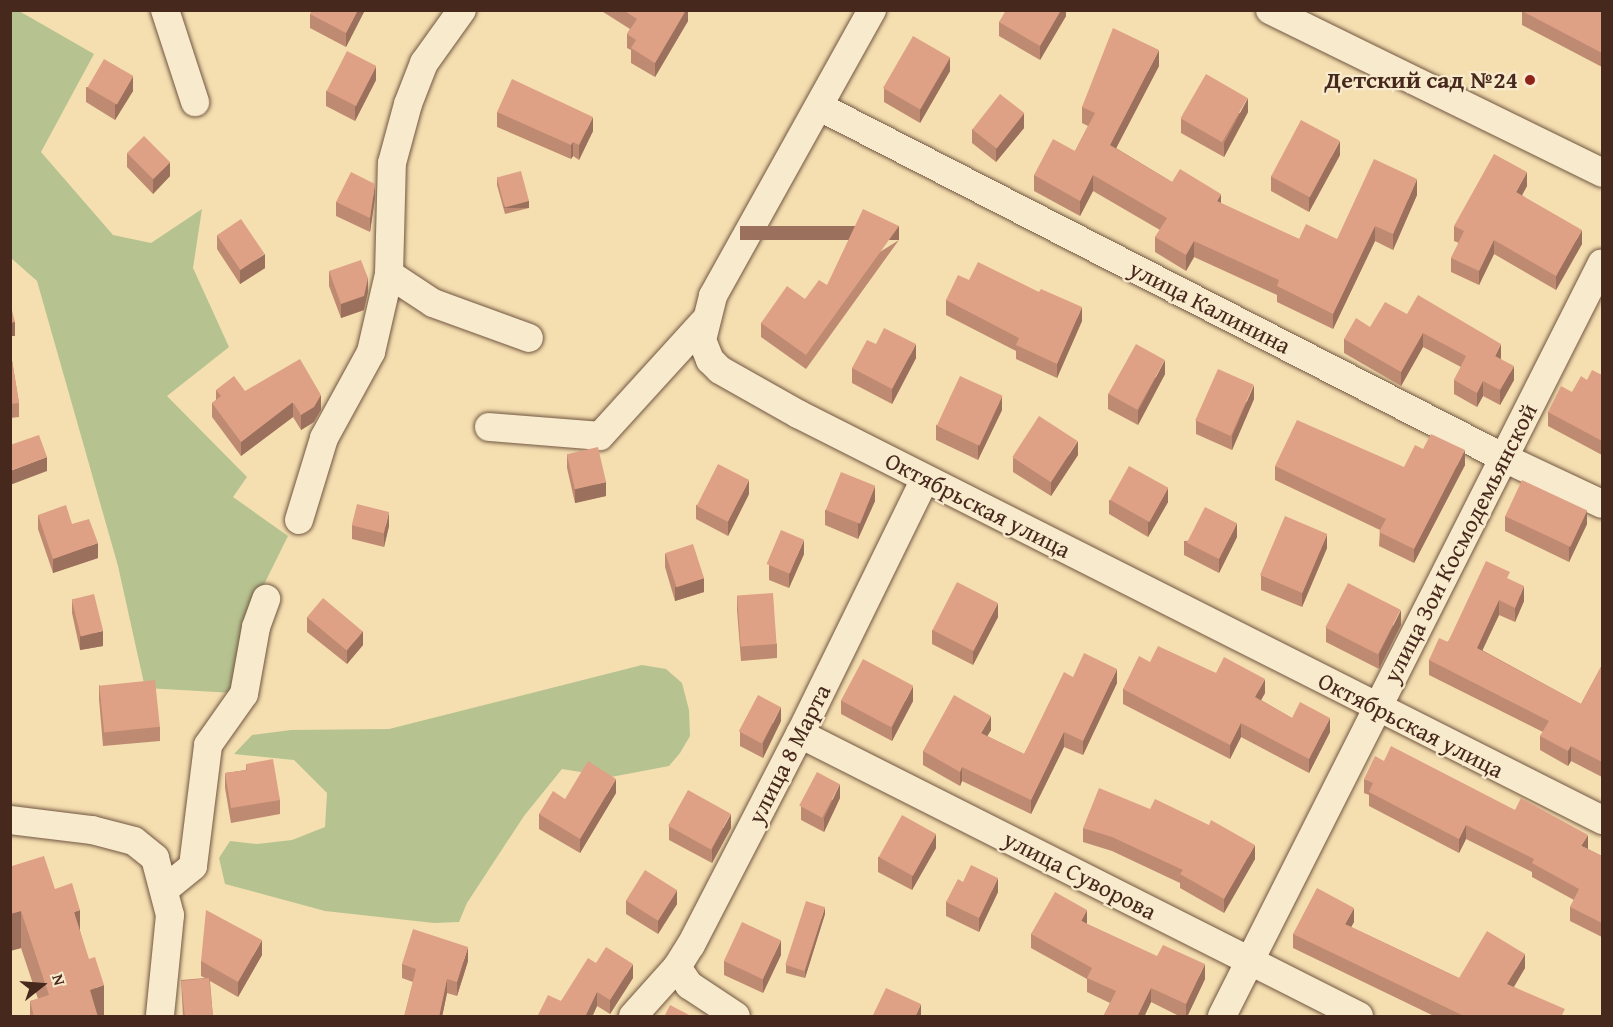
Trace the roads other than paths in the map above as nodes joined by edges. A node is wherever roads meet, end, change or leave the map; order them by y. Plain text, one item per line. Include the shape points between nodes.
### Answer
1 (165, 10) edge
2 (462, 10) edge
3 (872, 10) edge
4 (1270, 10) edge
5 (195, 102) dead end
6 (820, 107) junction
7 (1602, 173) edge
8 (1602, 263) edge
9 (389, 274) junction
10 (703, 323) junction
11 (529, 338) dead end
12 (489, 427) dead end
13 (1504, 458) junction
14 (925, 479) junction
15 (1602, 504) edge
16 (299, 520) dead end
17 (266, 599) dead end
18 (1376, 708) junction
19 (800, 734) junction
20 (10, 820) edge
21 (1602, 820) edge
22 (168, 902) junction
23 (1251, 962) junction
24 (677, 968) junction
25 (160, 1017) edge
26 (633, 1017) edge
27 (736, 1017) edge
28 (1222, 1017) edge
29 (1359, 1017) edge

1 - 5 street
2 - 9 street via 424,63 408,104 392,163
3 - 6 street, Октябрьская улица
4 - 7 street
6 - 10 street, Октябрьская улица via 713,297
6 - 13 street, улица Калинина
8 - 13 street, улица Зои Космодемьянской
9 - 11 street via 433,303
9 - 16 street via 371,352 324,438
10 - 12 street via 600,436
10 - 14 street, Октябрьская улица via 704,350 720,370
13 - 15 street, улица Калинина
13 - 18 street, улица Зои Космодемьянской
14 - 18 street, Октябрьская улица
14 - 19 street, улица 8 Марта
17 - 22 street via 256,627 244,694 208,745 193,866
18 - 21 street, Октябрьская улица
18 - 23 street, улица Зои Космодемьянской
19 - 23 street, улица Суворова
19 - 24 street, улица 8 Марта
20 - 22 street via 92,830 134,841 155,858
22 - 25 street
23 - 28 street, улица Зои Космодемьянской
23 - 29 street, улица Суворова
24 - 26 street, улица 8 Марта
24 - 27 street via 689,985

